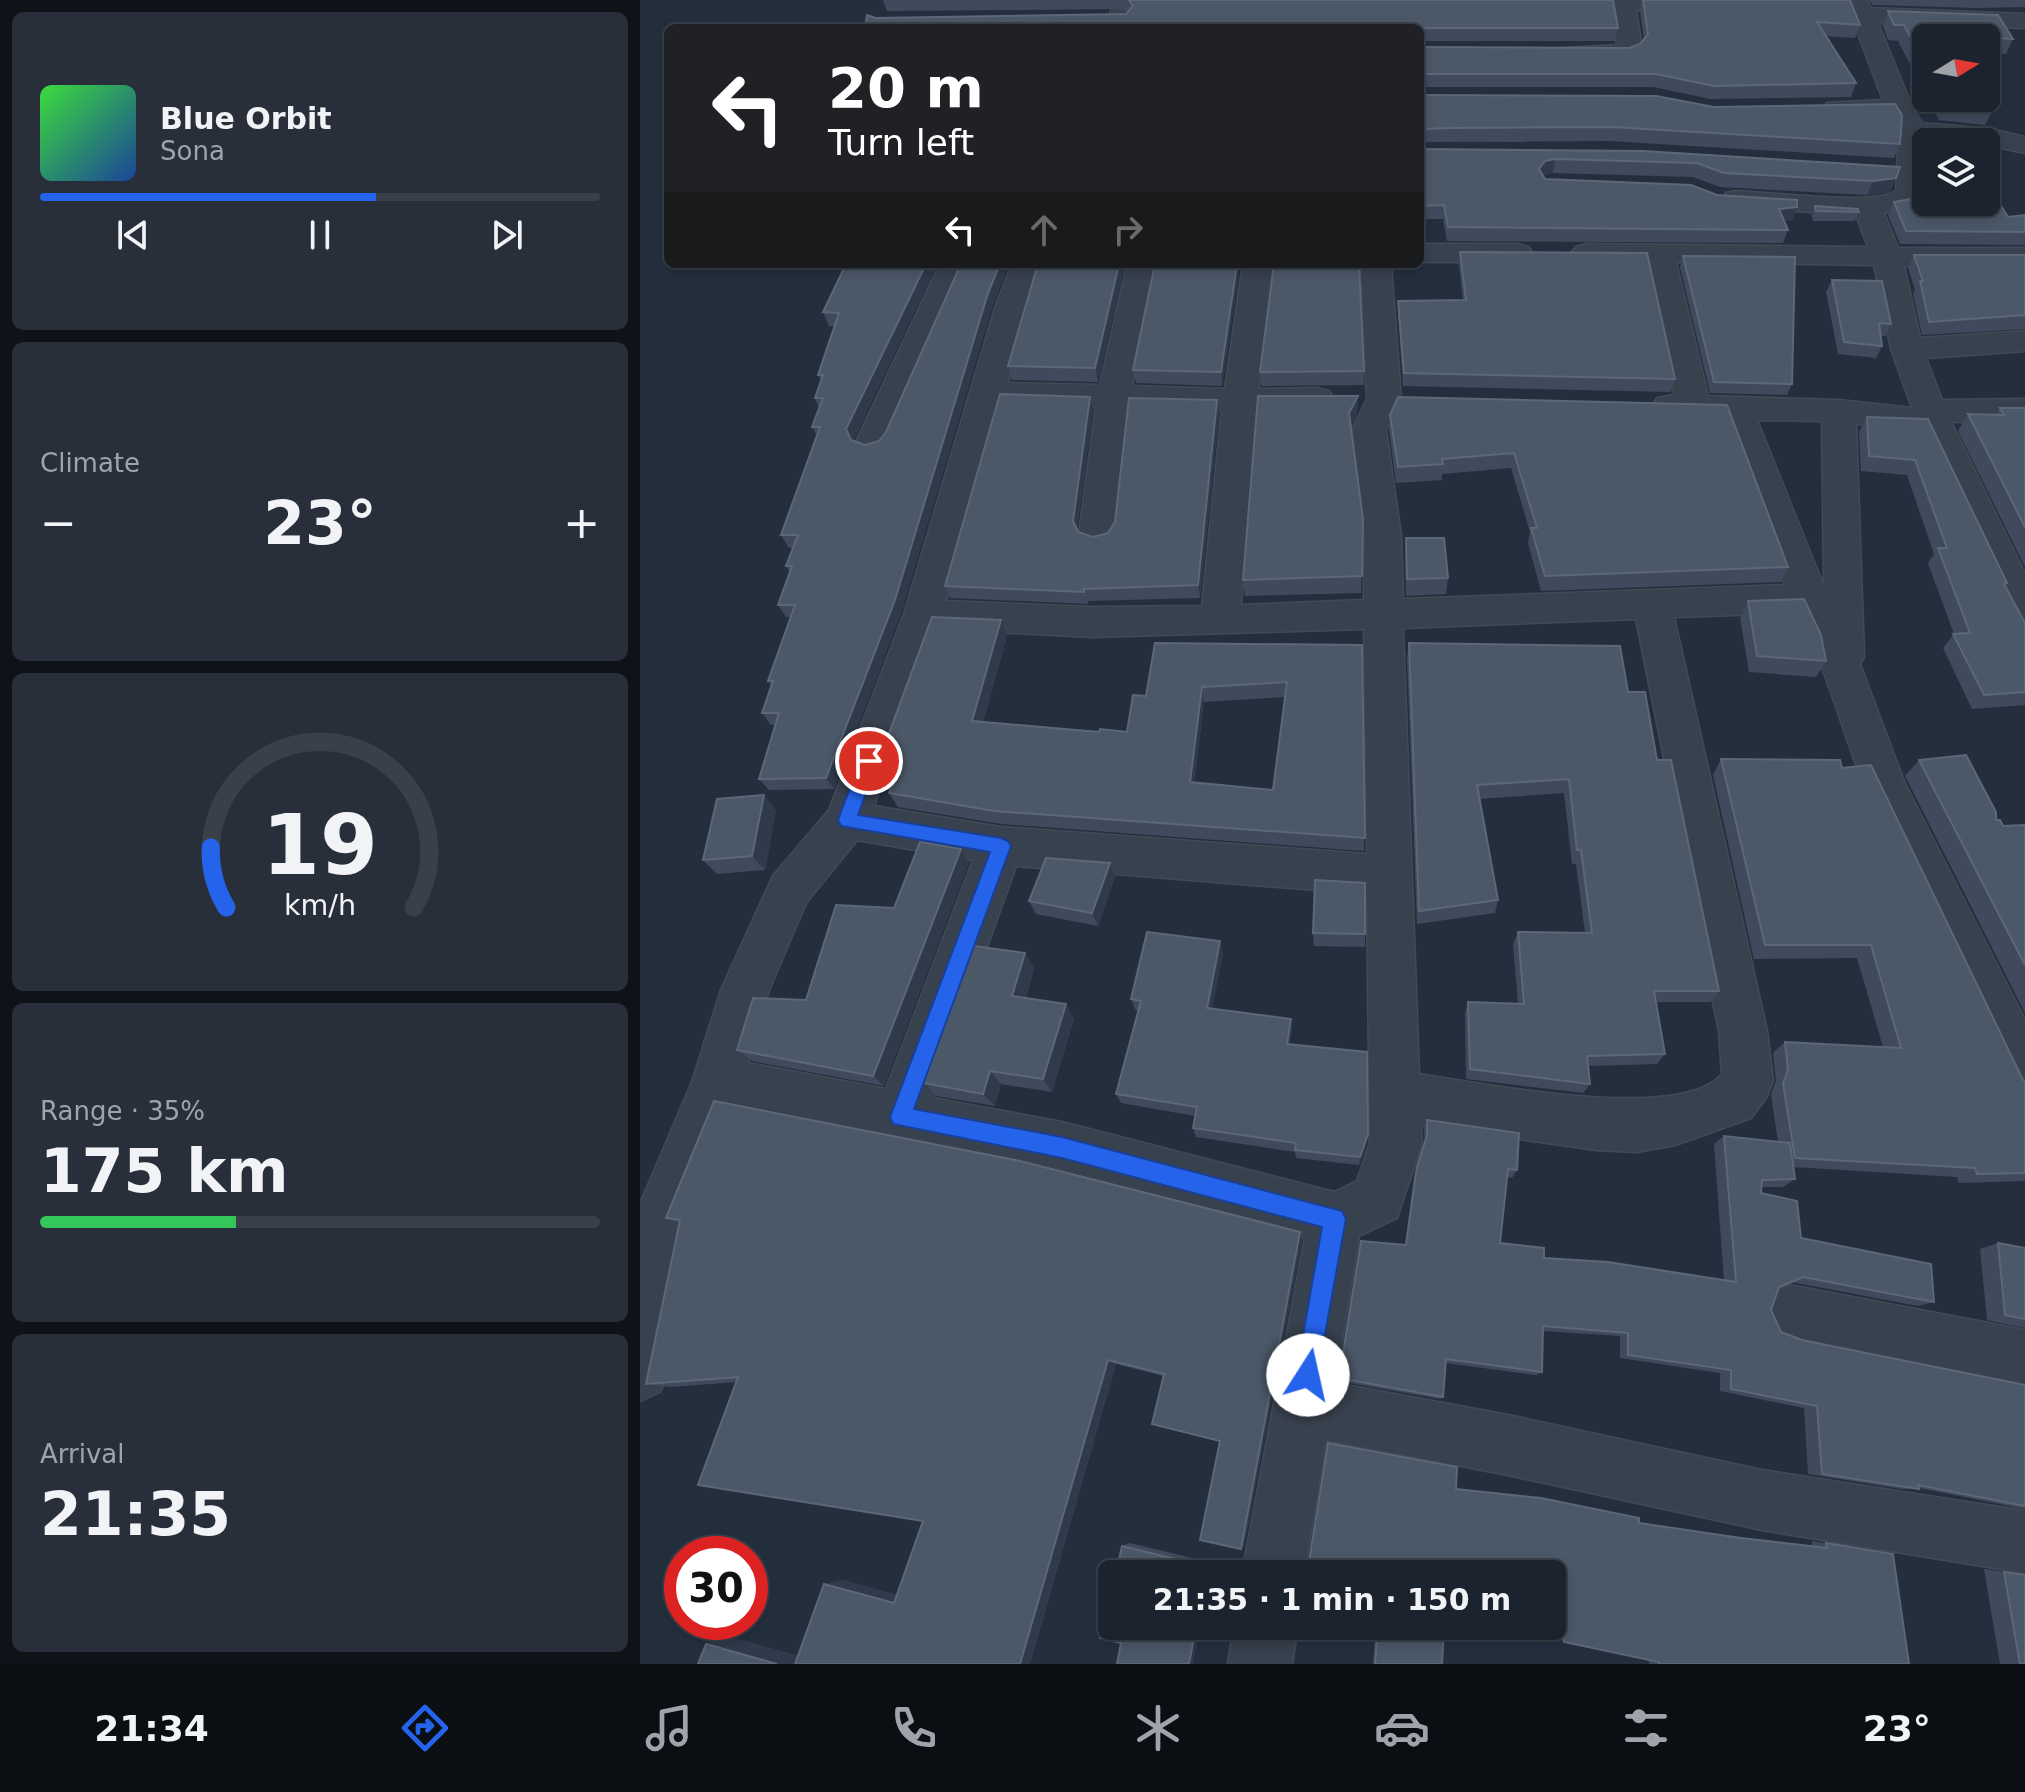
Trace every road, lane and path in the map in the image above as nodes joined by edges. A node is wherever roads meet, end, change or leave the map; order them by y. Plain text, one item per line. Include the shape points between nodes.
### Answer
1 (1538, 0) edge
2 (1832, 0) edge
3 (1669, 1) edge
4 (1624, 2) edge
5 (1726, 2) edge
6 (1855, 5) edge
7 (2025, 21) edge
8 (1556, 53) edge
9 (1810, 110) edge
10 (1906, 118) junction
11 (2025, 145) edge
12 (1710, 197) edge
13 (1867, 207) junction
14 (1424, 253) edge
15 (1659, 253) junction
16 (2025, 257) edge
17 (1887, 258) junction
18 (953, 268) edge
19 (1026, 268) edge
20 (1257, 268) edge
21 (1377, 268) edge
22 (1141, 270) dead end
23 (2025, 341) edge
24 (1907, 349) junction
25 (989, 393) junction
26 (1114, 395) junction
27 (1240, 400) junction
28 (1397, 400) junction
29 (1635, 405) edge
30 (1694, 406) junction
31 (1736, 409) junction
32 (2025, 410) edge
33 (1839, 411) junction
34 (1933, 416) junction
35 (872, 444) edge
36 (1097, 534) edge
37 (1809, 598) junction
38 (1652, 605) junction
39 (1386, 612) junction
40 (2025, 612) edge
41 (923, 614) junction
42 (1220, 620) junction
43 (1845, 675) junction
44 (847, 820) junction
45 (1001, 846) junction
46 (1390, 876) junction
47 (2025, 1072) edge
48 (717, 1082) junction
49 (1395, 1096) junction
50 (901, 1117) junction
51 (1335, 1219) junction
52 (1790, 1313) dead end
53 (2025, 1359) edge
54 (640, 1372) edge
55 (1303, 1406) junction
56 (2025, 1542) edge
57 (1276, 1560) edge
58 (1264, 1640) edge
59 (1260, 1664) edge

1 - 4 street
2 - 6 street
3 - 4 street
3 - 5 street
4 - 8 street via 1630,49
6 - 7 street
6 - 10 street
9 - 10 street
10 - 11 street
10 - 13 street via 1897,170 1910,194
12 - 13 street
13 - 17 street
14 - 15 street
15 - 17 street
15 - 30 street
16 - 17 street
17 - 24 street
18 - 35 street
19 - 25 street
20 - 27 street
21 - 28 street
22 - 26 street
23 - 24 street
24 - 34 street
25 - 26 street
25 - 41 street
26 - 27 street
26 - 36 street
27 - 28 street
27 - 42 street
28 - 39 street via 1369,430 1383,536
29 - 30 street
30 - 31 street
31 - 33 street
31 - 37 street
32 - 34 street
33 - 34 street
33 - 43 street
34 - 40 street
37 - 38 street
37 - 43 street
38 - 39 street
38 - 49 street via 1743,1031 1748,1081 1733,1100 1675,1120 1637,1126
39 - 42 street
39 - 46 street
41 - 42 street via 1092,622
41 - 44 street
43 - 47 street via 1884,785
44 - 45 street
44 - 48 street via 789,890 745,990
45 - 46 street
45 - 50 street
46 - 49 street
48 - 50 street
48 - 54 street via 655,1233
49 - 51 street via 1396,1143 1378,1199
50 - 51 street via 1062,1148
51 - 55 street
52 - 53 street
55 - 56 street via 1762,1500
55 - 57 street
58 - 59 street

